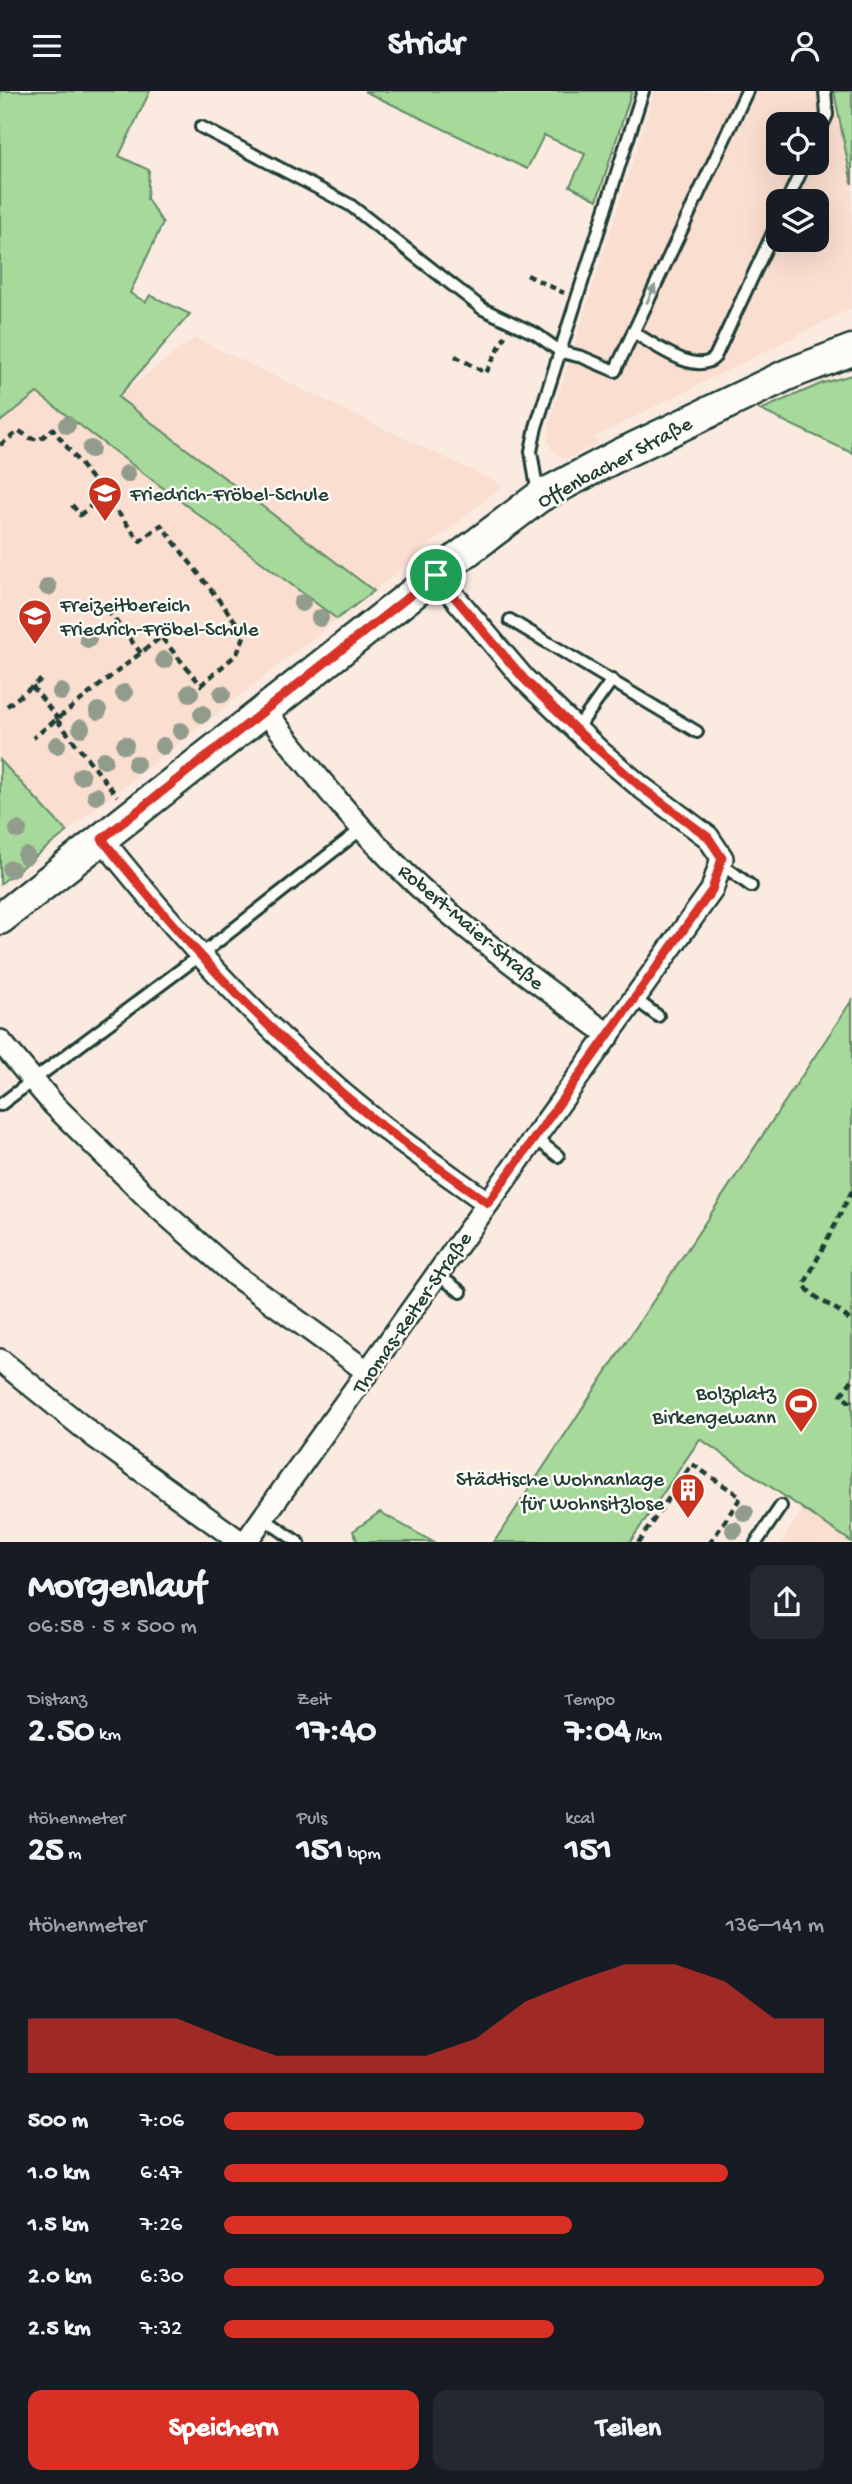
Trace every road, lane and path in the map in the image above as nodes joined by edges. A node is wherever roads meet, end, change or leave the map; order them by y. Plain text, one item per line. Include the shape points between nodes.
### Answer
1 (643, 91) edge
2 (747, 91) edge
3 (825, 91) edge
4 (827, 112) edge
5 (201, 127) dead end
6 (766, 248) edge
7 (527, 275) dead end
8 (577, 300) junction
9 (512, 323) junction
10 (633, 332) junction
11 (852, 350) edge
12 (561, 352) junction
13 (455, 356) dead end
14 (0, 445) edge
15 (104, 495) junction
16 (539, 497) junction
17 (72, 505) dead end
18 (436, 575) junction
19 (107, 611) dead end
20 (510, 620) dead end
21 (141, 653) junction
22 (43, 679) dead end
23 (611, 680) junction
24 (32, 686) junction
25 (7, 706) dead end
26 (265, 711) junction
27 (57, 719) junction
28 (576, 730) junction
29 (696, 732) dead end
30 (33, 738) dead end
31 (118, 797) dead end
32 (363, 828) junction
33 (102, 839) junction
34 (720, 863) junction
35 (751, 887) dead end
36 (0, 919) edge
37 (199, 956) junction
38 (635, 999) junction
39 (658, 1016) dead end
40 (609, 1035) junction
41 (0, 1041) edge
42 (34, 1081) junction
43 (0, 1105) edge
44 (535, 1138) junction
45 (558, 1156) dead end
46 (851, 1193) edge
47 (488, 1203) junction
48 (437, 1274) junction
49 (461, 1292) dead end
50 (852, 1324) edge
51 (0, 1360) edge
52 (368, 1372) junction
53 (852, 1380) edge
54 (852, 1404) edge
55 (781, 1506) dead end
56 (263, 1518) junction
57 (244, 1542) edge
58 (299, 1542) edge
59 (638, 1542) edge
60 (710, 1542) edge
61 (756, 1542) edge

1 - 8 lane
10 -> 2 lane
3 - 4 lane
5 - 9 lane via 351,205 484,309
6 - 10 lane via 711,362 690,362
7 - 8 path
8 - 12 lane
9 - 12 lane
9 - 13 path via 486,373
10 - 12 lane via 615,371
11 - 16 street, Offenbacher Straße via 768,383
12 - 16 lane via 531,451
14 - 15 path via 19,431 39,439 53,429
15 - 17 path via 80,515
15 - 21 path via 140,541 161,525 245,634 237,654 201,685 161,637
16 - 18 street, Offenbacher Straße
18 - 26 street, Offenbacher Straße
18 - 28 street via 524,679
19 - 21 path
20 - 23 lane
21 - 27 path
22 - 24 path
23 - 28 lane
23 - 29 lane
24 - 25 path
24 - 27 path
26 - 32 street, Robert-Maier-Straße
26 - 33 street, Offenbacher Straße
27 - 30 path
27 - 31 path
28 - 34 street via 708,837 722,858
32 - 37 lane
32 - 40 street, Robert-Maier-Straße via 426,894
33 - 36 street, Offenbacher Straße
33 - 37 street
34 - 35 lane
34 - 38 street, Thomas-Reiter-Straße via 712,890
37 - 42 lane
37 - 47 street via 270,1029 372,1118
38 - 39 lane
38 - 40 street, Thomas-Reiter-Straße
40 - 44 street, Thomas-Reiter-Straße
41 - 42 street
42 - 43 lane
42 - 52 street via 103,1156 184,1231 236,1276
44 - 45 lane
44 - 47 street, Thomas-Reiter-Straße
46 - 50 path via 804,1285
47 - 48 street, Thomas-Reiter-Straße
48 - 49 lane
48 - 52 street, Thomas-Reiter-Straße
51 - 57 street, Thomas-Reiter-Straße via 95,1437
52 - 56 street, Thomas-Reiter-Straße
53 - 54 path via 841,1395
55 - 61 lane
56 - 57 street, Thomas-Reiter-Straße
56 - 58 lane
59 - 60 path via 692,1464 741,1497

